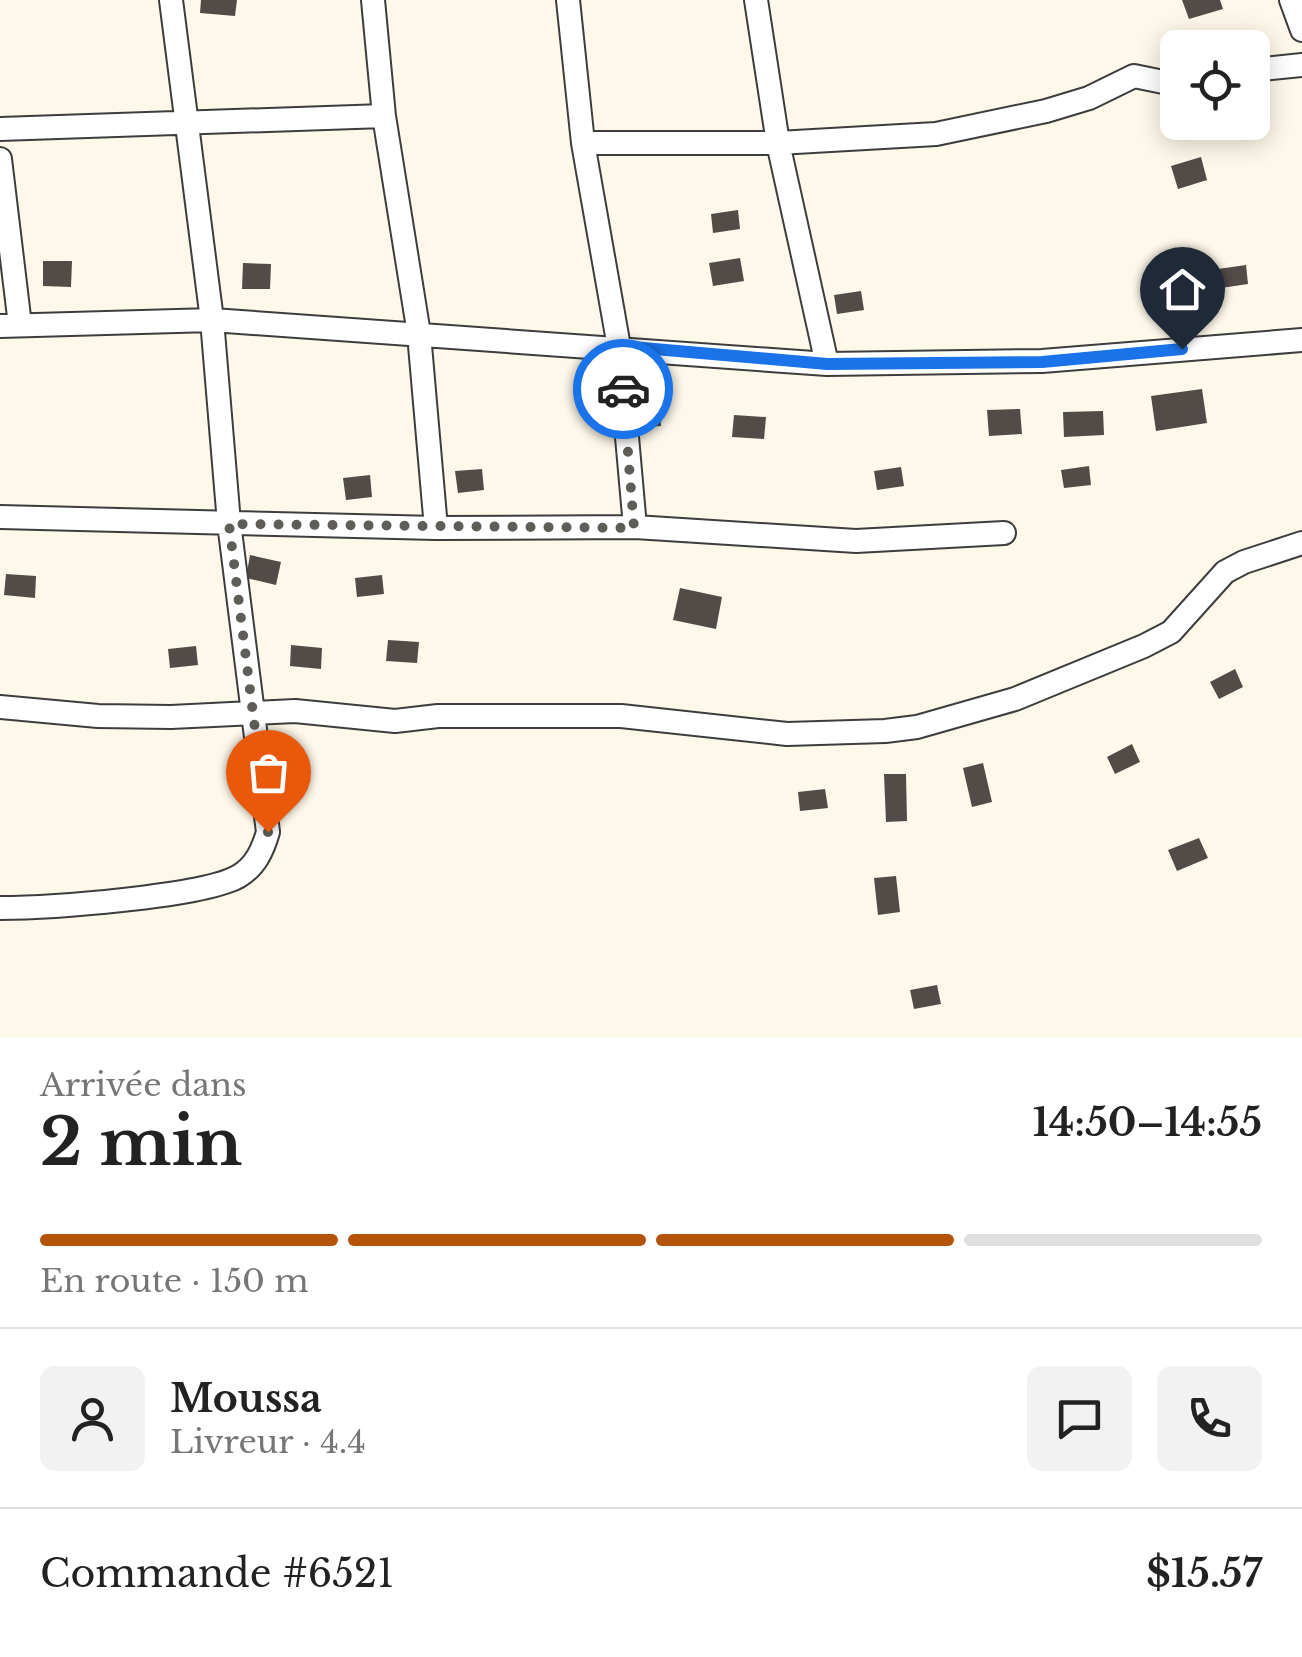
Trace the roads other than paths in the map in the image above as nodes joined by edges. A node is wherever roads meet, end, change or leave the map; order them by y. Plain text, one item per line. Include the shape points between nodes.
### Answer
1 (171, 0) edge
2 (373, 0) edge
3 (568, 0) edge
4 (756, 0) edge
5 (1291, 0) edge
6 (1302, 30) edge
7 (1302, 64) edge
8 (1270, 68) edge
9 (1160, 82) edge
10 (384, 116) junction
11 (188, 120) junction
12 (0, 129) edge
13 (583, 143) junction
14 (778, 143) junction
15 (0, 159) edge
16 (212, 320) junction
17 (10, 326) edge
18 (419, 334) junction
19 (1302, 340) edge
20 (620, 346) junction
21 (827, 364) junction
22 (0, 517) edge
23 (229, 524) junction
24 (436, 528) junction
25 (634, 528) junction
26 (1004, 533) dead end
27 (1302, 543) edge
28 (0, 707) edge
29 (254, 714) junction
30 (0, 908) edge

1 - 11 street
2 - 10 street
3 - 13 street
4 - 14 street
5 - 6 street
7 - 8 street
9 - 14 street via 1134,76 1089,98 970,129
10 - 11 street
10 - 18 street
11 - 12 street
11 - 16 street
13 - 14 street
13 - 20 street
14 - 21 street
15 - 17 street
16 - 17 street
16 - 18 street
16 - 23 street
18 - 20 street
18 - 24 street
19 - 21 street via 1042,362
20 - 21 street
20 - 25 street
22 - 23 street
23 - 24 street
23 - 29 street
24 - 25 street
25 - 26 street via 856,541
27 - 29 street via 1224,572 1171,632 1144,646 1015,699 917,727 788,734 621,716 395,721 295,711
28 - 29 street via 98,716
29 - 30 street via 268,832 260,856 239,876 119,899

